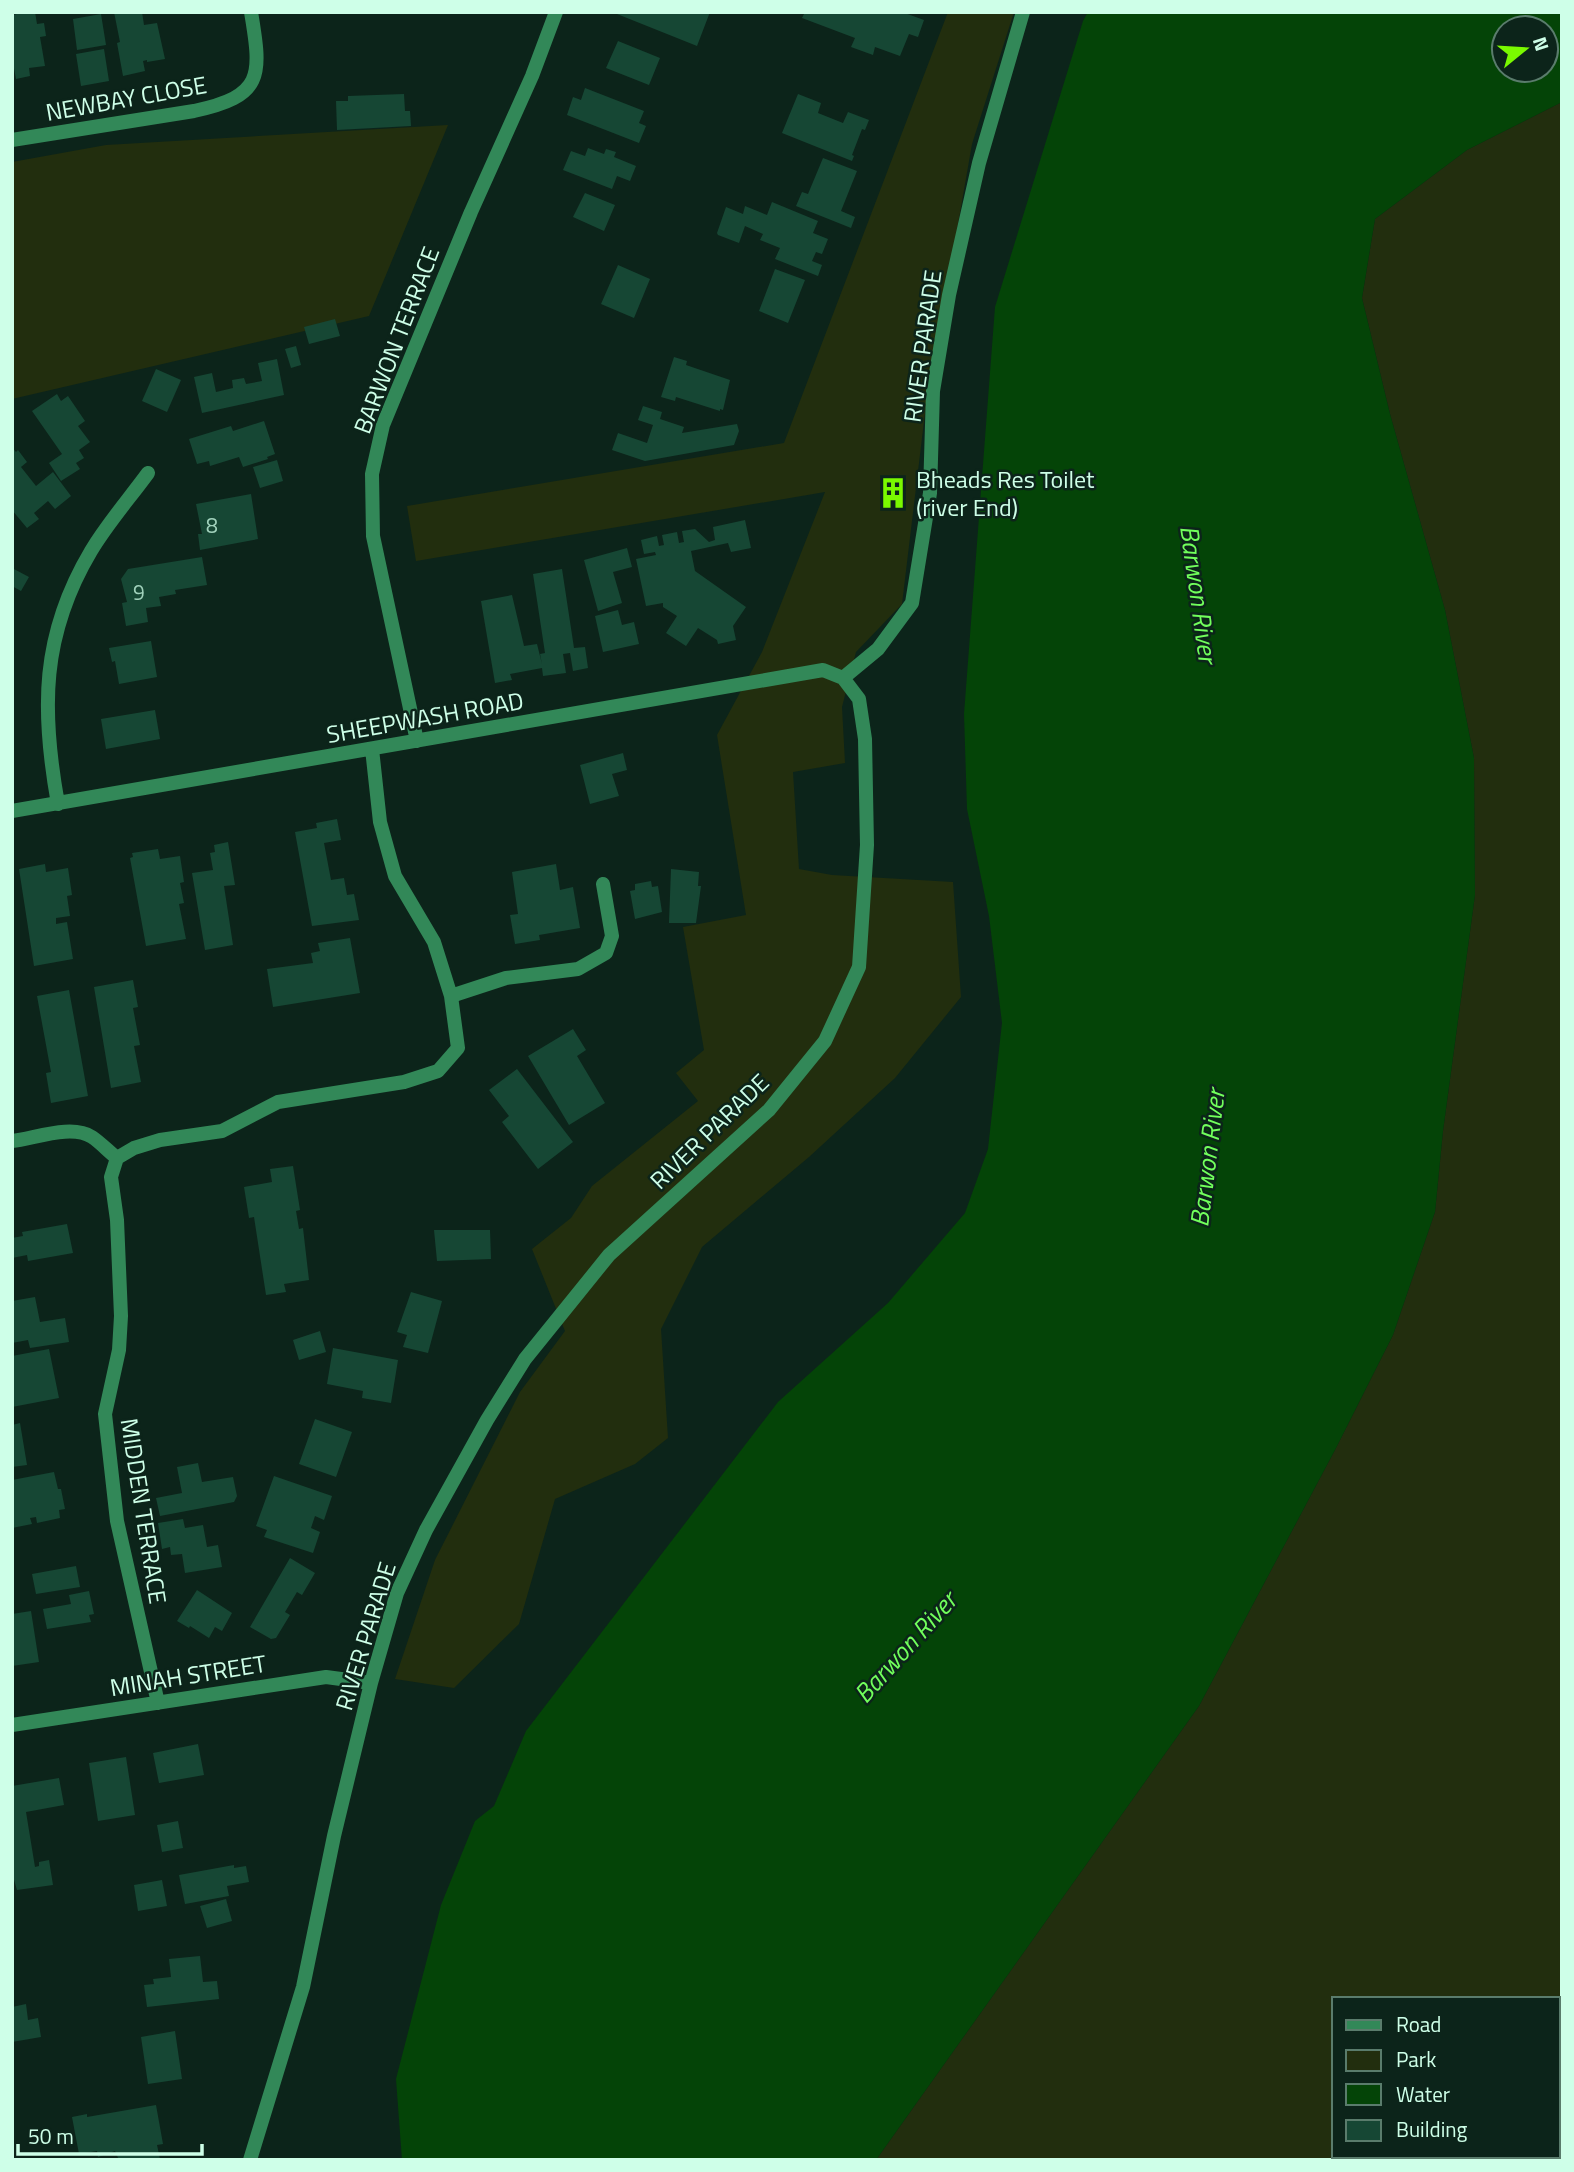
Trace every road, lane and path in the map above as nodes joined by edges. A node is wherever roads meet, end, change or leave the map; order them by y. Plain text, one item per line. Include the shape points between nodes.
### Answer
1 (251, 12) edge
2 (556, 12) edge
3 (1023, 12) edge
4 (12, 140) edge
5 (148, 473) dead end
6 (843, 678) junction
7 (417, 741) junction
8 (372, 749) junction
9 (58, 804) junction
10 (12, 811) edge
11 (603, 884) dead end
12 (451, 996) junction
13 (12, 1141) edge
14 (117, 1158) junction
15 (371, 1683) junction
16 (158, 1703) junction
17 (12, 1725) edge
18 (250, 2160) edge

1 - 4 street, NEWBAY CLOSE via 256,67 249,88 237,98 194,111
2 - 7 street, BARWON TERRACE via 383,425 372,474 373,536
3 - 6 street, RIVER PARADE via 979,163 949,295 933,391 930,493 912,603 878,649
5 - 9 street via 92,549 73,583 61,619 48,671 46,718
6 - 7 street, SHEEPWASH ROAD via 823,670
6 - 15 street, RIVER PARADE via 859,699 865,738 867,845 859,967 825,1041 769,1110 610,1255 525,1359 426,1530 397,1594
7 - 8 street, SHEEPWASH ROAD
8 - 9 street, SHEEPWASH ROAD
8 - 12 street via 380,822 395,876 434,942
9 - 10 street, SHEEPWASH ROAD
11 - 12 street via 612,936 606,953 578,969 506,978
12 - 14 street via 458,1048 438,1071 404,1082 278,1102 222,1131 160,1140
13 - 14 street via 66,1130 90,1136
14 - 16 street, MIDDEN TERRACE via 111,1177 121,1316 119,1350 105,1414 117,1521
15 - 16 street, MINAH STREET via 326,1677
15 - 18 street, RIVER PARADE via 303,1987
16 - 17 street, MINAH STREET

